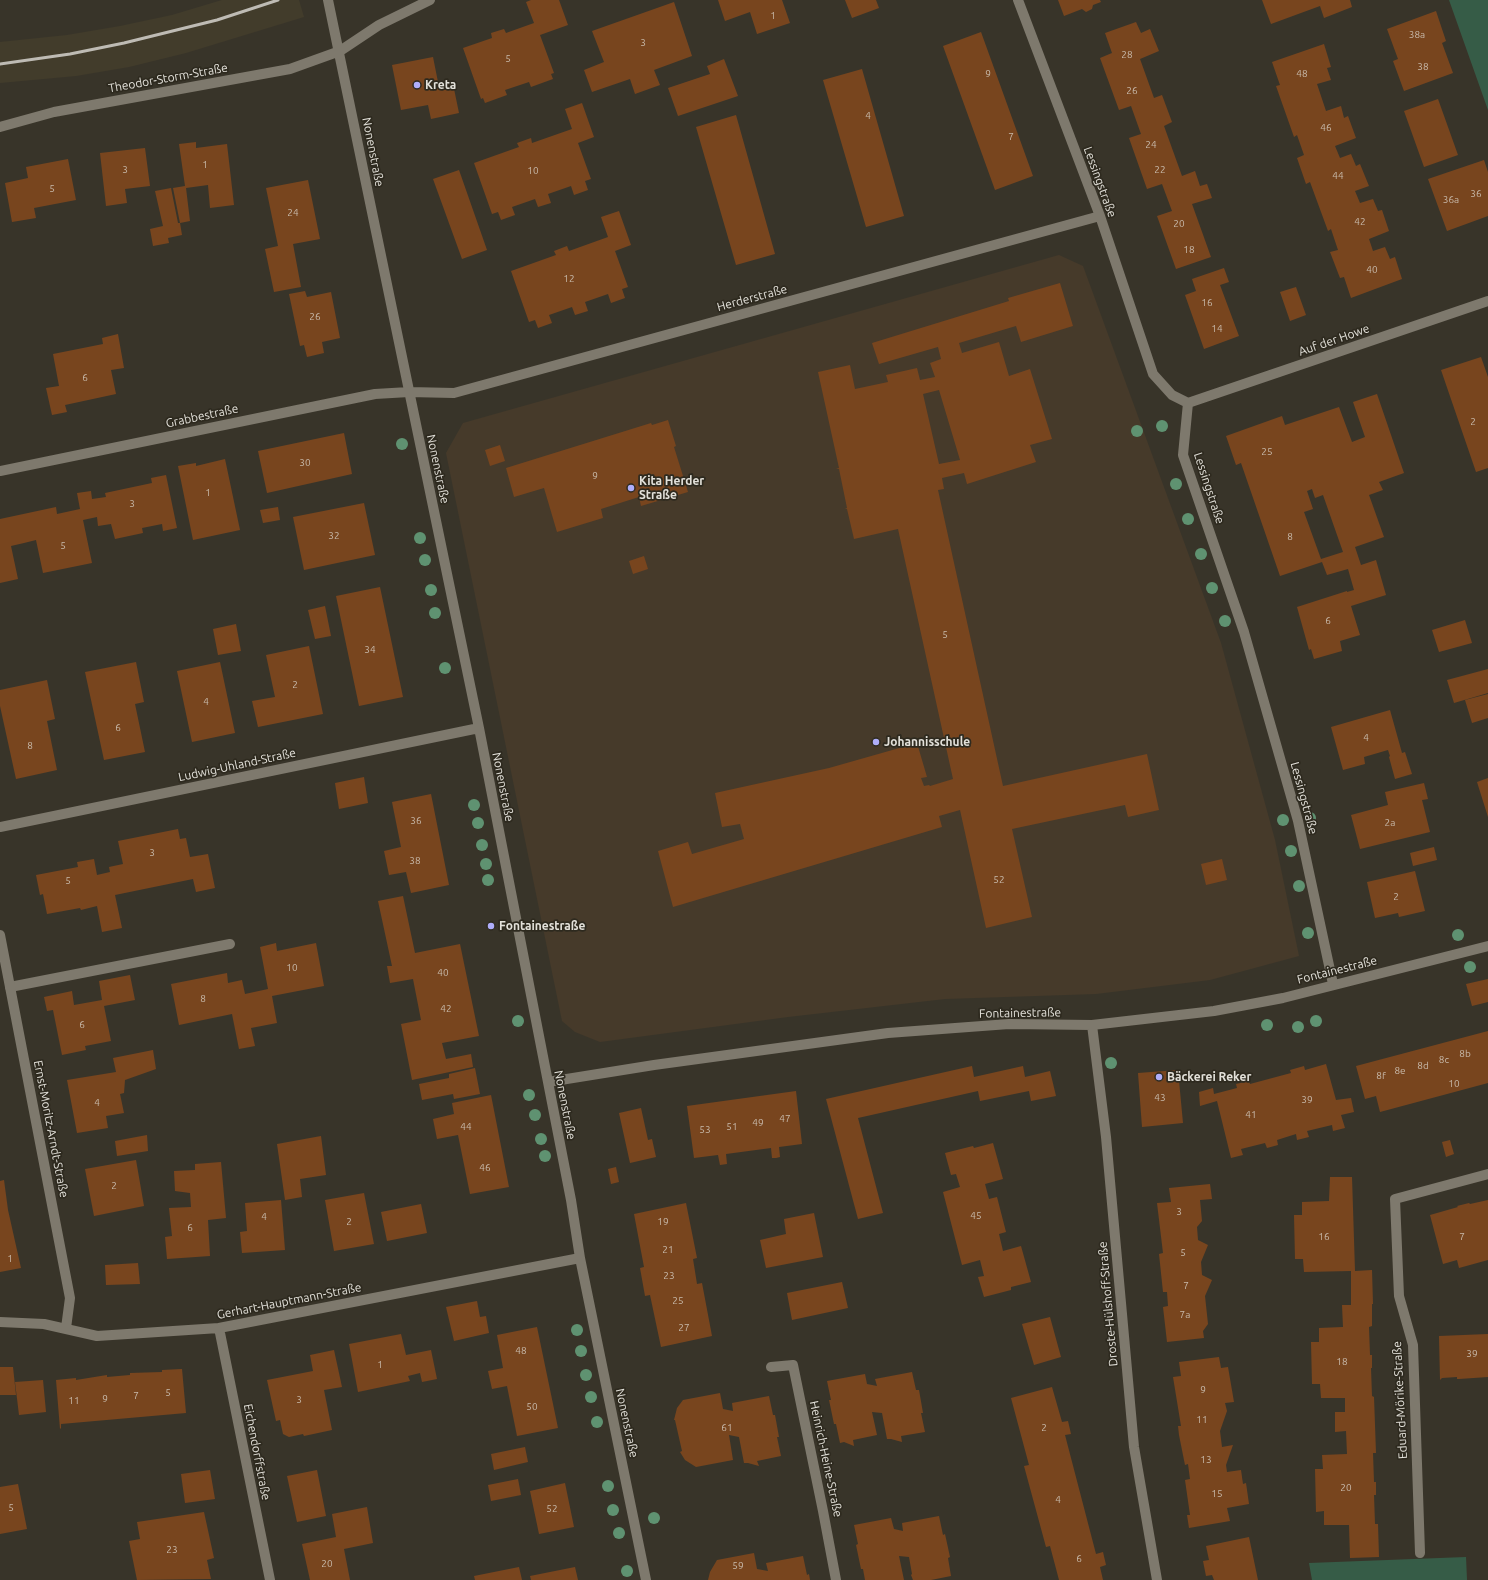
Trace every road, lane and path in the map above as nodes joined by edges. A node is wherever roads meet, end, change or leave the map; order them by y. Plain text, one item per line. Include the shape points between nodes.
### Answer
1 (328, 0) edge
2 (430, 0) edge
3 (1018, 0) edge
4 (340, 51) junction
5 (0, 127) edge
6 (1100, 216) junction
7 (1488, 301) edge
8 (409, 392) junction
9 (1188, 403) junction
10 (0, 471) edge
11 (479, 728) junction
12 (0, 826) edge
13 (0, 935) edge
14 (230, 944) dead end
15 (1488, 946) edge
16 (1333, 984) junction
17 (10, 987) junction
18 (1092, 1025) junction
19 (548, 1082) junction
20 (1488, 1174) edge
21 (580, 1258) junction
22 (0, 1322) edge
23 (66, 1328) junction
24 (219, 1328) junction
25 (771, 1367) dead end
26 (1420, 1553) dead end
27 (270, 1580) edge
28 (646, 1580) edge
29 (836, 1580) edge
30 (1157, 1580) edge

1 - 4 street, Nonenstraße
2 - 4 street, Theodor-Storm-Straße via 379,25
3 - 6 street, Lessingstraße
4 - 5 street, Theodor-Storm-Straße via 290,69 54,112
4 - 8 street, Nonenstraße
6 - 8 street, Herderstraße via 454,393
6 - 9 street, Lessingstraße via 1153,374 1172,395
7 - 9 street, Auf der Howe
8 - 10 street, Grabbestraße via 375,394
8 - 11 street, Nonenstraße
9 - 16 street, Lessingstraße via 1183,456 1244,632 1296,814
11 - 12 street, Ludwig-Uhland-Straße
11 - 19 street, Nonenstraße
13 - 17 street, Ernst-Moritz-Arndt-Straße
14 - 17 street
15 - 16 street, Fontainestraße
16 - 18 street, Fontainestraße via 1283,998 1214,1011
17 - 23 street, Ernst-Moritz-Arndt-Straße via 70,1298
18 - 19 street, Fontainestraße via 1009,1024 888,1033
18 - 30 street, Droste-Hülshoff-Straße via 1106,1137 1134,1447
19 - 21 street, Nonenstraße
20 - 26 street, Eduard-Mörike-Straße via 1395,1199 1399,1296 1413,1345
21 - 24 street, Gerhart-Hauptmann-Straße
21 - 28 street, Nonenstraße
22 - 23 street, Gerhart-Hauptmann-Straße
23 - 24 street, Gerhart-Hauptmann-Straße via 98,1336
24 - 27 street, Eichendorffstraße
25 - 29 street, Heinrich-Heine-Straße via 793,1365

